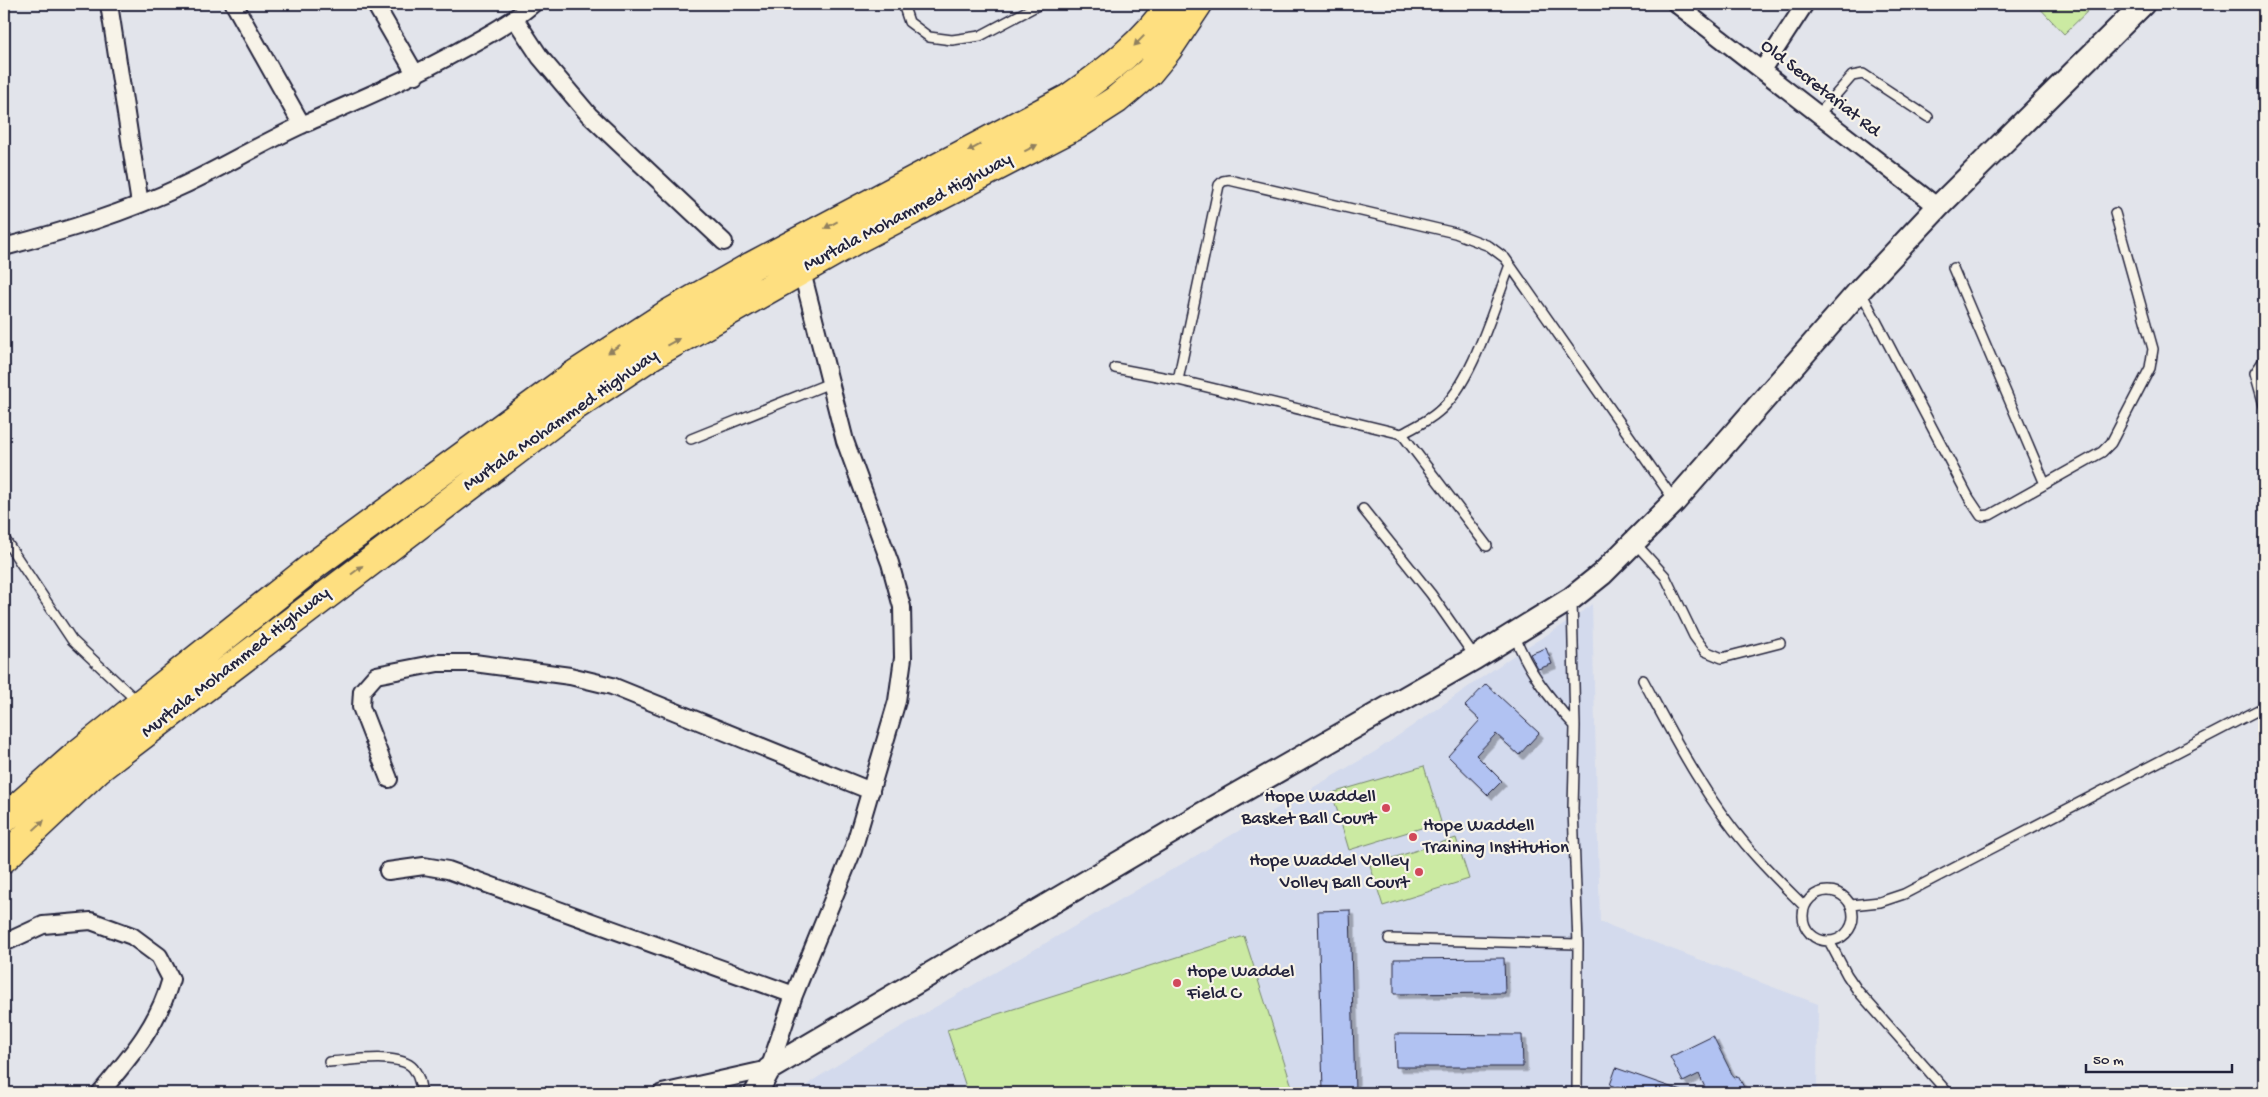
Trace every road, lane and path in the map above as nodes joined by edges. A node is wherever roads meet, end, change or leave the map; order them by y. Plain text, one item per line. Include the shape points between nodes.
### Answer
1 (109, 4) edge
2 (234, 4) edge
3 (375, 4) edge
4 (534, 4) edge
5 (903, 4) edge
6 (1040, 4) edge
7 (1170, 4) edge
8 (1198, 4) edge
9 (1676, 4) edge
10 (1805, 4) edge
11 (2143, 4) edge
12 (516, 20) junction
13 (1762, 70) junction
14 (416, 75) junction
15 (1819, 114) junction
16 (1928, 117) dead end
17 (302, 125) junction
18 (140, 204) junction
19 (1938, 206) junction
20 (2115, 213) dead end
21 (724, 242) dead end
22 (796, 243) junction
23 (4, 247) edge
24 (1510, 265) junction
25 (1953, 268) dead end
26 (802, 270) junction
27 (1860, 290) junction
28 (2264, 360) edge
29 (1115, 368) dead end
30 (1178, 380) junction
31 (830, 383) junction
32 (2264, 405) edge
33 (1402, 434) junction
34 (691, 439) dead end
35 (2045, 484) junction
36 (1675, 501) junction
37 (1363, 509) dead end
38 (4, 538) edge
39 (1635, 543) junction
40 (1487, 546) dead end
41 (1572, 598) junction
42 (1514, 633) junction
43 (1780, 643) dead end
44 (1475, 658) junction
45 (1643, 680) dead end
46 (140, 704) junction
47 (2264, 707) edge
48 (1575, 726) junction
49 (389, 779) dead end
50 (871, 792) junction
51 (4, 819) edge
52 (4, 858) edge
53 (388, 871) dead end
54 (1851, 905) junction
55 (1804, 906) junction
56 (1389, 939) dead end
57 (1829, 941) junction
58 (4, 943) edge
59 (1578, 944) junction
60 (794, 995) junction
61 (329, 1062) dead end
62 (769, 1069) junction
63 (100, 1093) edge
64 (422, 1093) edge
65 (662, 1093) edge
66 (756, 1093) edge
67 (1576, 1093) edge
68 (1948, 1093) edge

1 - 18 street
2 - 17 street
3 - 14 street
4 - 12 street
5 - 6 lane via 909,22 929,37 952,40 980,36
7 -> 22 highway, Murtala Mohammed Highway via 1116,63 1068,98
26 -> 8 highway, Murtala Mohammed Highway via 1077,125 1116,100 1149,72
9 - 13 street, Old Secretariat Rd
10 - 13 street
11 - 19 street
12 - 14 street
12 - 21 street via 540,57 589,115
13 - 15 street, Old Secretariat Rd
14 - 17 street
15 - 16 lane via 1852,76 1863,74
15 - 19 street, Old Secretariat Rd
17 - 18 street
18 - 23 street via 70,229
19 - 27 street
20 - 35 lane via 2153,348 2150,368 2111,443 2102,452
22 - 26 street
22 -> 46 highway, Murtala Mohammed Highway via 668,314 571,377 317,563
24 - 30 lane via 1489,246 1455,233 1223,181 1219,185
24 - 33 lane via 1472,365 1453,395 1439,412
24 - 36 lane
25 - 35 lane
26 - 31 street
52 -> 26 highway, Murtala Mohammed Highway via 98,769 575,406 652,354
27 - 35 lane via 1981,516 1990,515
27 - 36 street
28 - 32 lane via 2254,373
29 - 30 lane
30 - 33 lane
31 - 34 lane
31 - 50 street via 845,441 890,563 902,607 903,658 897,701
33 - 40 lane
36 - 39 street
37 - 44 lane via 1431,594
38 - 46 lane via 72,640
39 - 41 street
39 - 43 lane via 1665,576 1694,636 1705,651 1722,658
41 - 42 street
41 - 48 lane
42 - 44 street
42 - 48 lane via 1520,651 1546,695
44 - 62 street via 1172,831
45 - 55 lane via 1684,755 1715,802 1745,844
46 - 51 highway, Murtala Mohammed Highway
47 - 54 lane via 1904,894 1880,902
48 - 59 lane via 1573,809
49 - 50 street via 361,707 362,690 376,675 438,663 474,663 570,676 612,686
50 - 60 street via 853,850
53 - 60 street via 424,866 448,870
54 - 55 lane via 1840,893 1832,891 1815,894
54 - 57 lane via 1849,929
55 - 57 lane via 1802,914 1807,930 1820,940
56 - 59 lane
57 - 68 lane via 1858,991
58 - 63 street via 43,925 91,921 132,936 159,956 171,979 164,1002 137,1048
59 - 67 lane
60 - 62 street
61 - 64 lane via 400,1060 412,1066 418,1075
62 - 65 street
62 - 66 street

